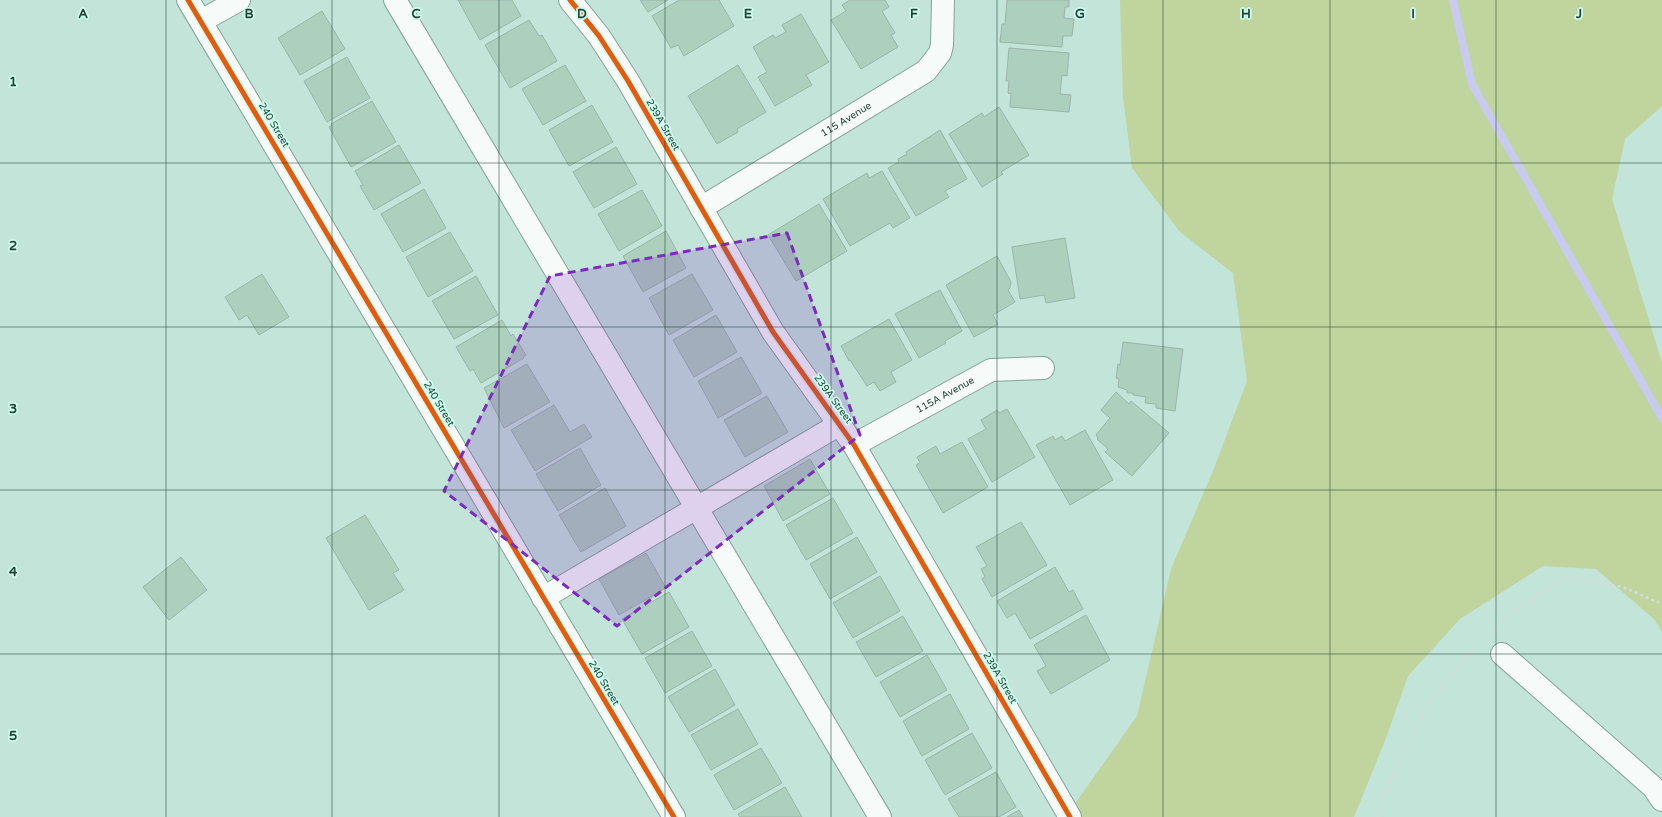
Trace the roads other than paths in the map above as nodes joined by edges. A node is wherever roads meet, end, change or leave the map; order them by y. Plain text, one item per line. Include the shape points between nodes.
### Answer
1 (188, 0) edge
2 (239, 0) edge
3 (395, 0) edge
4 (570, 0) edge
5 (943, 0) edge
6 (201, 21) junction
7 (701, 208) junction
8 (1043, 368) dead end
9 (840, 424) junction
10 (854, 446) junction
11 (698, 509) junction
12 (543, 598) junction
13 (1502, 654) dead end
14 (1662, 800) edge
15 (674, 817) edge
16 (880, 817) edge
17 (1070, 817) edge

1 - 6 street, 240 Street
2 - 6 street
3 - 11 street
4 - 7 street, 239A Street via 599,36 628,81
5 - 7 street, 115 Avenue via 942,45 940,53 926,71
6 - 12 street, 240 Street
7 - 9 street, 239A Street via 773,332
8 - 10 street, 115A Avenue via 991,370
9 - 10 street, 239A Street
9 - 11 street
10 - 17 street, 239A Street
11 - 12 street
11 - 16 street
12 - 15 street, 240 Street
13 - 14 street via 1653,787

